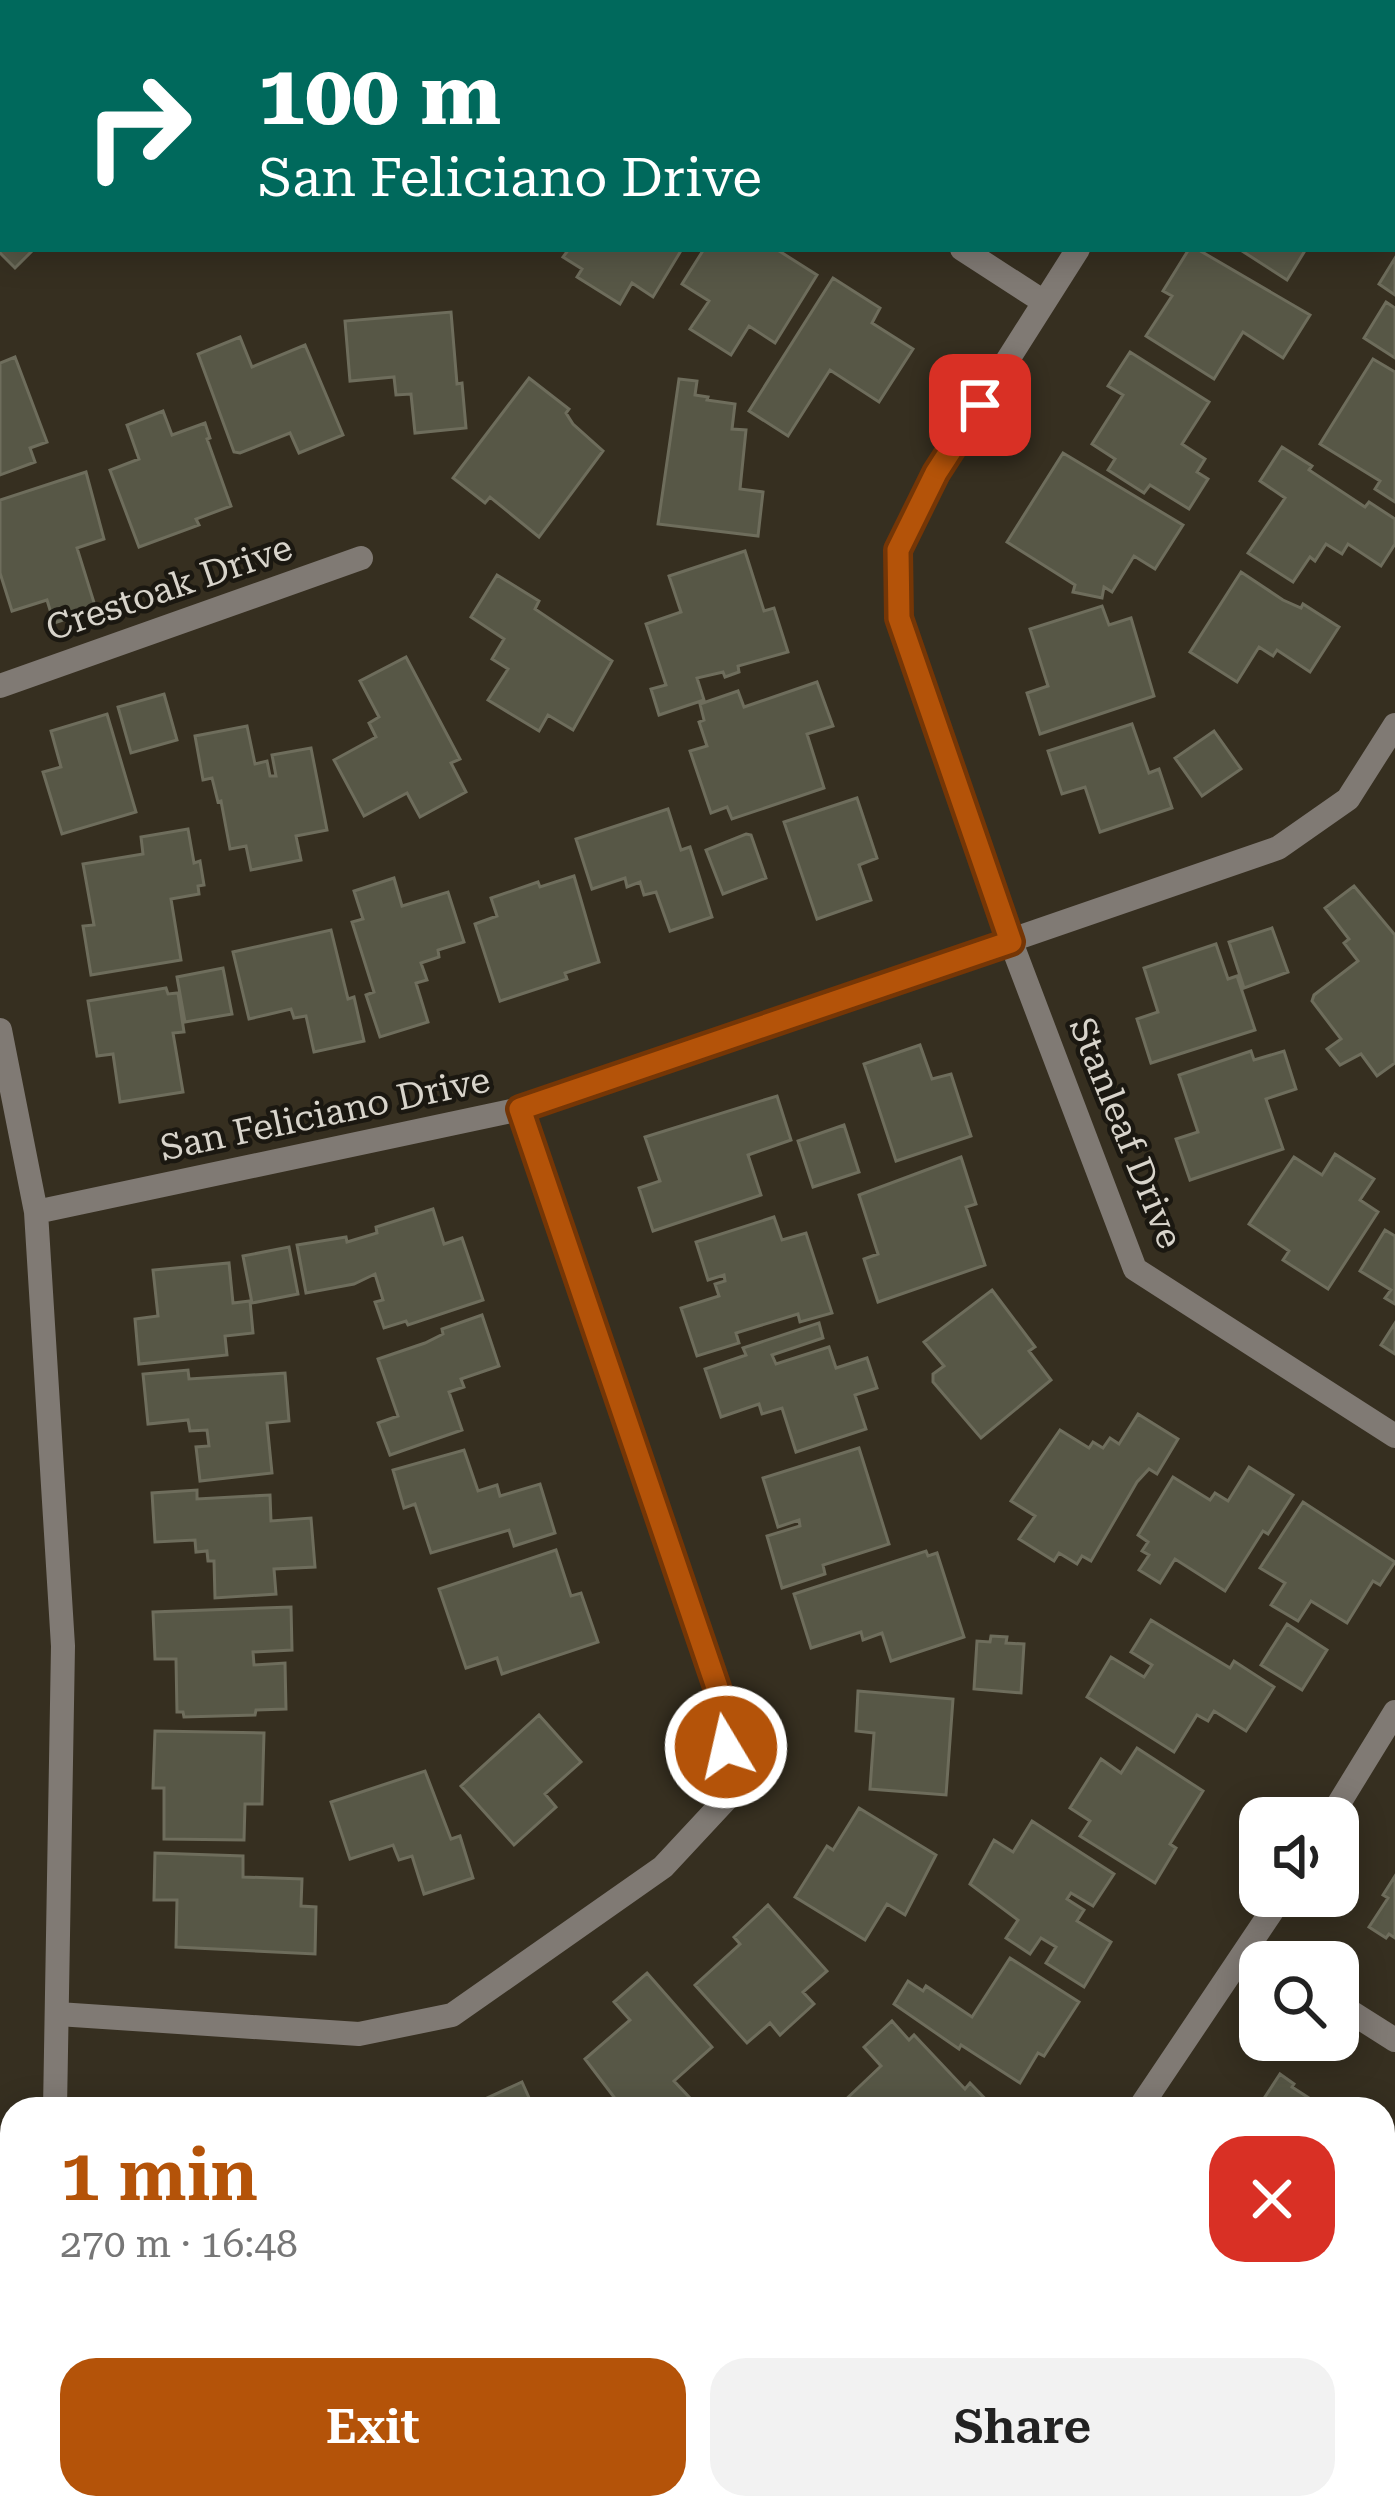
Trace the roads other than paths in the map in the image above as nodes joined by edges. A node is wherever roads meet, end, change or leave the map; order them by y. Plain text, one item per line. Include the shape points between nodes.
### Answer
1 (967, 252) edge
2 (1076, 252) edge
3 (1044, 302) junction
4 (361, 558) dead end
5 (0, 686) edge
6 (1395, 725) edge
7 (1011, 942) junction
8 (0, 1030) edge
9 (520, 1109) junction
10 (36, 1212) junction
11 (1395, 1436) edge
12 (1395, 1712) edge
13 (1343, 1797) edge
14 (1239, 1983) edge
15 (58, 2014) junction
16 (1359, 2017) edge
17 (1395, 2040) edge
18 (55, 2097) edge
19 (1148, 2097) edge

1 - 3 street
2 - 3 street, Stanleaf Drive
3 - 7 street, Stanleaf Drive via 936,473 898,550 899,618
4 - 5 street, Crestoak Drive
6 - 7 street, San Feliciano Drive via 1348,799 1278,848
7 - 9 street, San Feliciano Drive
7 - 11 street, Stanleaf Drive via 1135,1269
8 - 10 street
9 - 10 street, San Feliciano Drive
9 - 15 street via 721,1699 731,1794 663,1868 452,2015 359,2034
10 - 15 street via 63,1646
12 - 13 street
14 - 19 street
15 - 18 street
16 - 17 street

